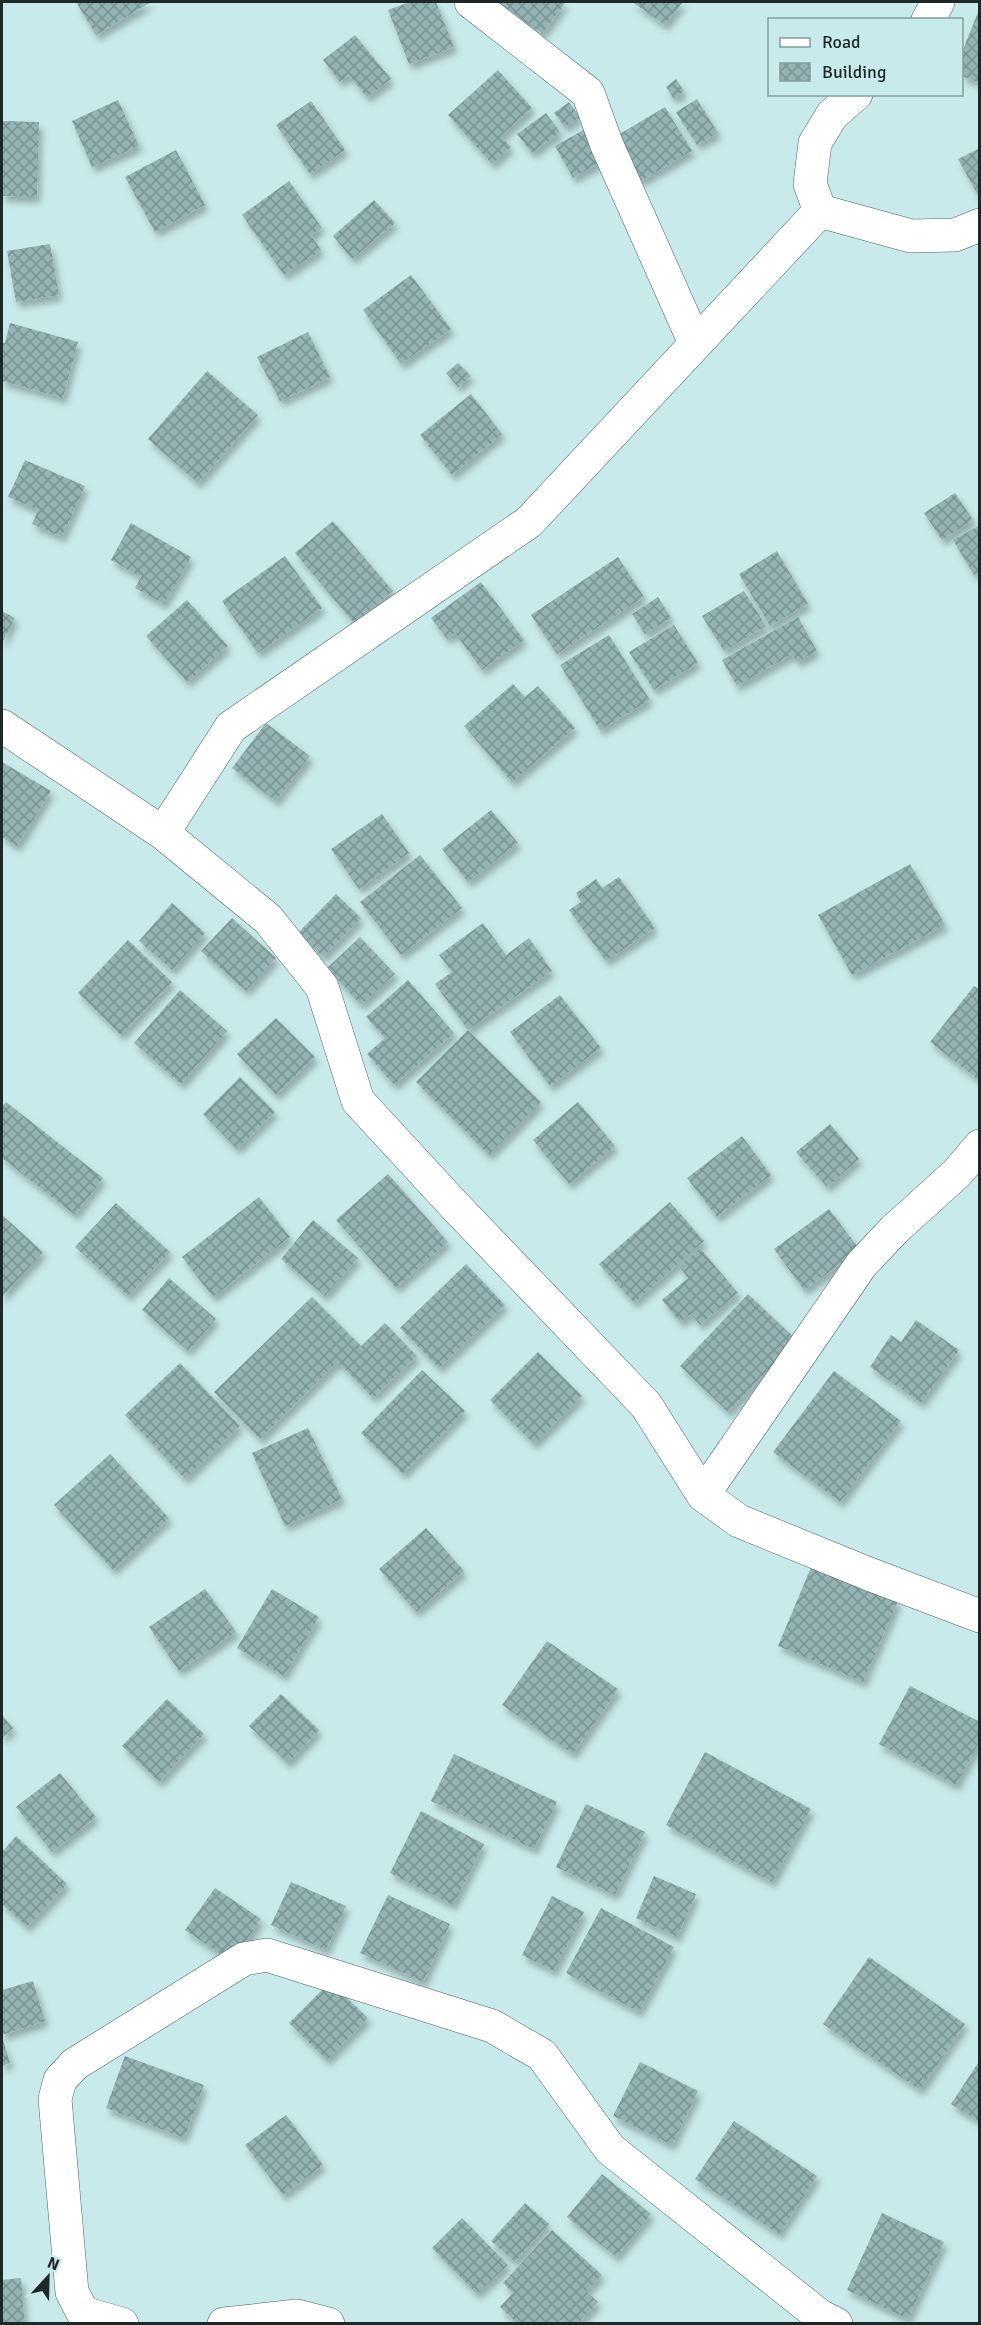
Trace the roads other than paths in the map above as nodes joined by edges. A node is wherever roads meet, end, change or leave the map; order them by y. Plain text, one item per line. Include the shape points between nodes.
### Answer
1 (471, 2) edge
2 (938, 2) edge
3 (929, 18) edge
4 (854, 96) edge
5 (820, 211) junction
6 (980, 225) edge
7 (695, 343) junction
8 (2, 726) edge
9 (163, 833) junction
10 (980, 1146) edge
11 (703, 1496) junction
12 (980, 1616) edge
13 (824, 2321) edge
14 (122, 2324) edge
15 (224, 2324) edge
16 (328, 2324) edge

1 - 7 street via 588,93 606,143
2 - 3 street
4 - 5 street via 832,115 815,143 810,184
5 - 6 street via 911,236 955,236
5 - 7 street
7 - 9 street via 529,522 231,727
8 - 9 street
9 - 11 street via 268,919 322,987 358,1101 646,1405
10 - 11 street via 861,1265
11 - 12 street via 739,1521
13 - 14 street via 610,2149 542,2055 492,2026 267,1954 244,1959 75,2064 60,2080 55,2099 72,2292 83,2313
15 - 16 street via 297,2316

